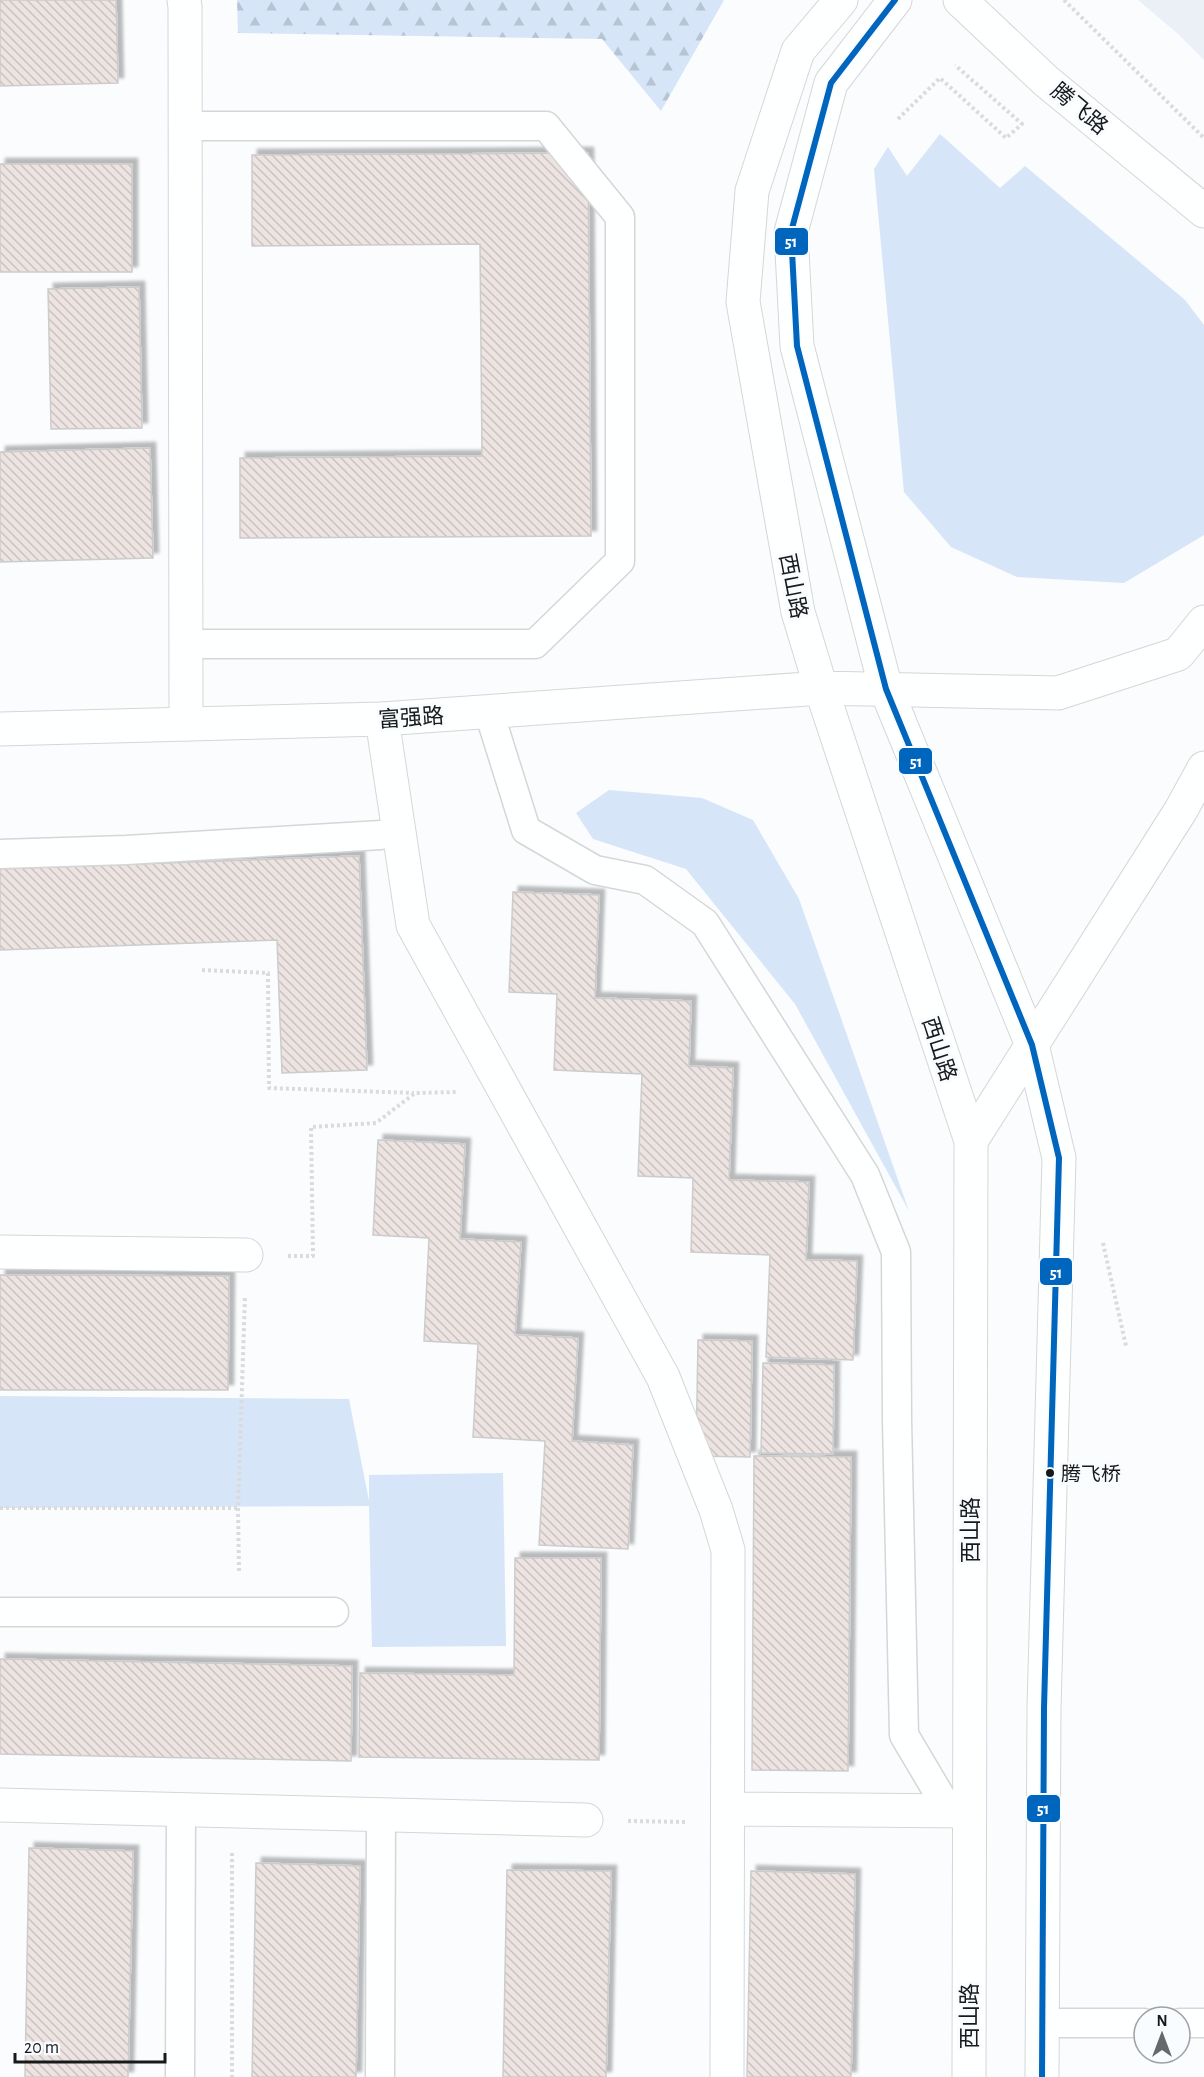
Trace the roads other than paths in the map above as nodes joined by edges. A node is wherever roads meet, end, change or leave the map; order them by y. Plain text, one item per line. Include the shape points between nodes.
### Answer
1 (184, 0) edge
2 (841, 0) edge
3 (895, 0) edge
4 (960, 0) edge
5 (185, 126) junction
6 (1204, 211) edge
7 (1204, 622) edge
8 (186, 644) junction
9 (820, 688) junction
10 (886, 689) junction
11 (489, 712) junction
12 (382, 720) junction
13 (186, 724) junction
14 (0, 729) edge
15 (1204, 768) edge
16 (381, 834) dead end
17 (0, 854) edge
18 (1032, 1045) junction
19 (971, 1141) junction
20 (0, 1252) edge
21 (246, 1256) road end
22 (0, 1612) edge
23 (334, 1612) dead end
24 (0, 1805) edge
25 (728, 1809) junction
26 (181, 1810) junction
27 (959, 1811) junction
28 (381, 1815) junction
29 (586, 1820) road end
30 (1042, 2023) junction
31 (1132, 2023) edge
32 (180, 2077) edge
33 (380, 2077) edge
34 (727, 2077) edge
35 (969, 2077) edge
36 (1042, 2077) edge

1 - 5 street
2 - 9 street, 西山路 via 798,51 752,191 743,302 798,612
3 - 10 street via 831,84 791,232 797,346
4 - 6 street, 腾飞路 via 1046,81
5 - 8 street
5 - 8 lane via 546,126 620,217 620,561 535,644
7 - 10 street, 富强路 via 1178,654 1058,693
8 - 13 street
9 - 10 street, 富强路
9 - 11 street, 富强路
9 - 19 street, 西山路
10 - 18 street
11 - 12 street, 富强路
11 - 27 lane via 526,830 595,870 645,880 705,923 865,1175 896,1252 904,1735
12 - 13 street, 富强路
12 - 25 street via 414,925 663,1377 716,1510 728,1550
13 - 14 street, 富强路
15 - 18 street
16 - 17 lane
18 - 19 street
18 - 30 street via 1059,1158 1044,1708
19 - 27 street, 西山路
20 - 21 street
22 - 23 lane
24 - 26 street
25 - 27 street
25 - 34 street
26 - 28 street
26 - 32 lane
27 - 35 street, 西山路
28 - 29 street
28 - 33 lane
30 - 31 lane
30 - 36 street

